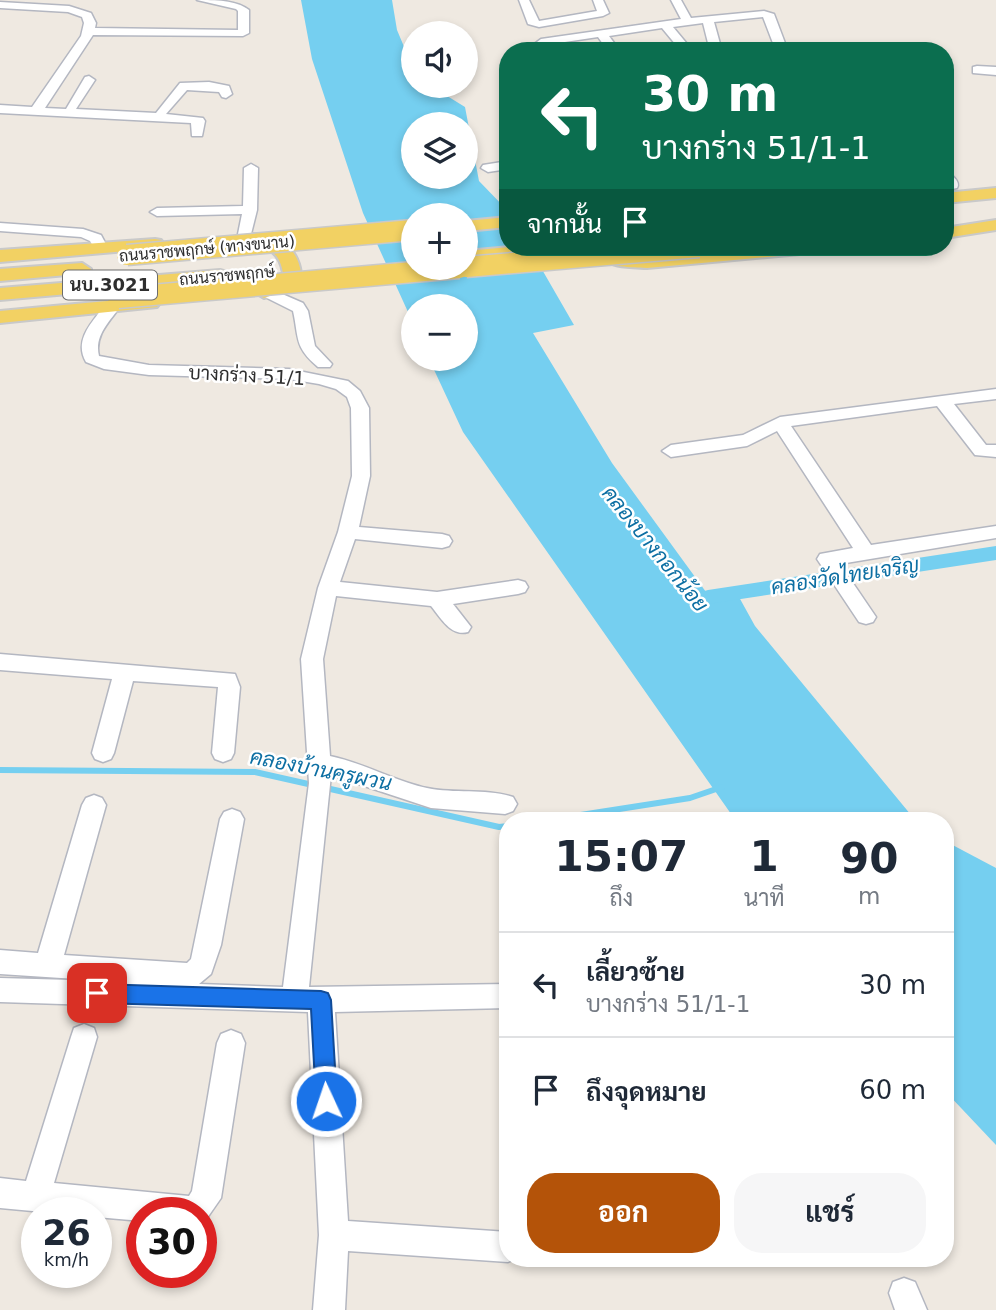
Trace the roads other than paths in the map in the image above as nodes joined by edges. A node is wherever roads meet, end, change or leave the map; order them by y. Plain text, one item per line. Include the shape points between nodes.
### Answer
1 (84, 0) edge
2 (202, 0) edge
3 (524, 0) edge
4 (598, 0) edge
5 (0, 5) edge
6 (69, 9) junction
7 (683, 12) edge
8 (708, 20) junction
9 (665, 24) junction
10 (88, 31) junction
11 (601, 33) junction
12 (541, 42) edge
13 (608, 42) edge
14 (680, 42) edge
15 (714, 42) edge
16 (778, 42) edge
17 (976, 70) dead end
18 (996, 71) edge
19 (89, 80) dead end
20 (226, 94) dead end
21 (71, 107) junction
22 (0, 108) edge
23 (38, 108) junction
24 (161, 112) junction
25 (207, 114) dead end
26 (197, 133) dead end
27 (499, 166) edge
28 (251, 168) dead end
29 (488, 168) dead end
30 (996, 182) edge
31 (954, 185) edge
32 (954, 187) edge
33 (996, 193) edge
34 (250, 209) junction
35 (996, 210) edge
36 (157, 212) dead end
37 (954, 213) edge
38 (499, 223) edge
39 (996, 224) edge
40 (478, 225) edge
41 (954, 226) edge
42 (0, 227) edge
43 (401, 231) edge
44 (954, 231) edge
45 (499, 235) edge
46 (478, 237) edge
47 (244, 239) junction
48 (401, 244) edge
49 (101, 248) junction
50 (499, 253) edge
51 (478, 255) edge
52 (0, 256) edge
53 (594, 256) edge
54 (609, 256) edge
55 (717, 256) edge
56 (401, 260) edge
57 (0, 263) edge
58 (478, 266) edge
59 (217, 267) junction
60 (401, 274) edge
61 (0, 275) edge
62 (266, 292) junction
63 (0, 294) edge
64 (115, 302) junction
65 (0, 307) edge
66 (0, 317) edge
67 (324, 365) dead end
68 (996, 394) edge
69 (941, 399) junction
70 (780, 422) junction
71 (671, 451) dead end
72 (988, 451) edge
73 (996, 470) edge
74 (996, 531) edge
75 (348, 532) junction
76 (442, 541) dead end
77 (865, 552) junction
78 (518, 587) dead end
79 (328, 588) junction
80 (437, 599) junction
81 (866, 617) dead end
82 (461, 627) dead end
83 (2, 669) edge
84 (125, 671) junction
85 (103, 753) dead end
86 (223, 753) dead end
87 (319, 783) junction
88 (505, 804) dead end
89 (94, 805) dead end
90 (232, 820) dead end
91 (0, 962) edge
92 (48, 964) junction
93 (0, 990) edge
94 (499, 996) edge
95 (308, 999) junction
96 (84, 1037) dead end
97 (231, 1043) dead end
98 (0, 1193) edge
99 (36, 1196) junction
100 (334, 1235) junction
101 (499, 1246) edge
102 (329, 1310) edge

1 - 6 street
2 - 10 street via 240,5 244,9 243,33
3 - 4 street via 536,24 603,13
5 - 6 street
6 - 10 street via 87,15
7 - 8 street
7 - 9 street
8 - 15 street
8 - 16 street via 768,15
9 - 11 street
9 - 14 street
10 - 23 street
11 - 12 street
11 - 13 street
17 - 18 street
19 - 21 street
20 - 24 street via 222,88 184,86
21 - 23 street
21 - 24 street
22 - 23 street
23 - 26 street via 192,119 199,121
24 - 25 street
27 - 29 street
28 - 34 street
30 - 31 main road
32 - 33 main road
34 - 36 street
34 - 47 street
35 - 37 main road
38 - 40 main road
39 - 41 main road
39 - 44 main road
42 - 49 street via 83,233 96,238
43 - 57 main road, ถนนราชพฤกษ์ (ทางขนาน) / นบ.3021, bridge
45 - 46 main road
47 - 49 main road
47 - 62 main road via 271,242 289,255 292,274 278,288
48 - 59 main road, ถนนราชพฤกษ์ / นบ.3021
49 - 52 main road
50 - 51 main road
53 - 58 main road, bridge
54 - 55 main road via 647,262
56 - 59 main road, ถนนราชพฤกษ์ / นบ.3021
59 - 61 main road, ถนนราชพฤกษ์ / นบ.3021
59 - 63 main road, ถนนราชพฤกษ์ / นบ.3021
60 - 64 main road, นบ.3021, bridge
62 - 64 main road
62 - 67 street via 297,306 302,341
64 - 65 main road, นบ.3021
64 - 66 main road
64 - 75 street, บางกร่าง 51/1 via 88,342 92,359 104,364 149,370 289,374 342,386 354,395 360,408 361,468
68 - 69 street
69 - 70 street
69 - 72 street
70 - 71 street via 747,440
70 - 77 street
72 - 73 street
74 - 77 street
75 - 76 street
75 - 79 street, บางกร่าง 51/1
77 - 81 street via 827,559
78 - 80 street
79 - 80 street
79 - 87 street, บางกร่าง 51/1 via 312,659
80 - 82 street
83 - 84 street
84 - 85 street
84 - 86 street via 226,680
87 - 88 street via 345,767 423,796
87 - 95 street
89 - 92 street
90 - 92 street via 202,966 191,975
91 - 92 street
93 - 95 street
94 - 95 street
95 - 100 street
96 - 99 street
97 - 99 street via 206,1198 195,1211
98 - 99 street
100 - 101 street
100 - 102 street

